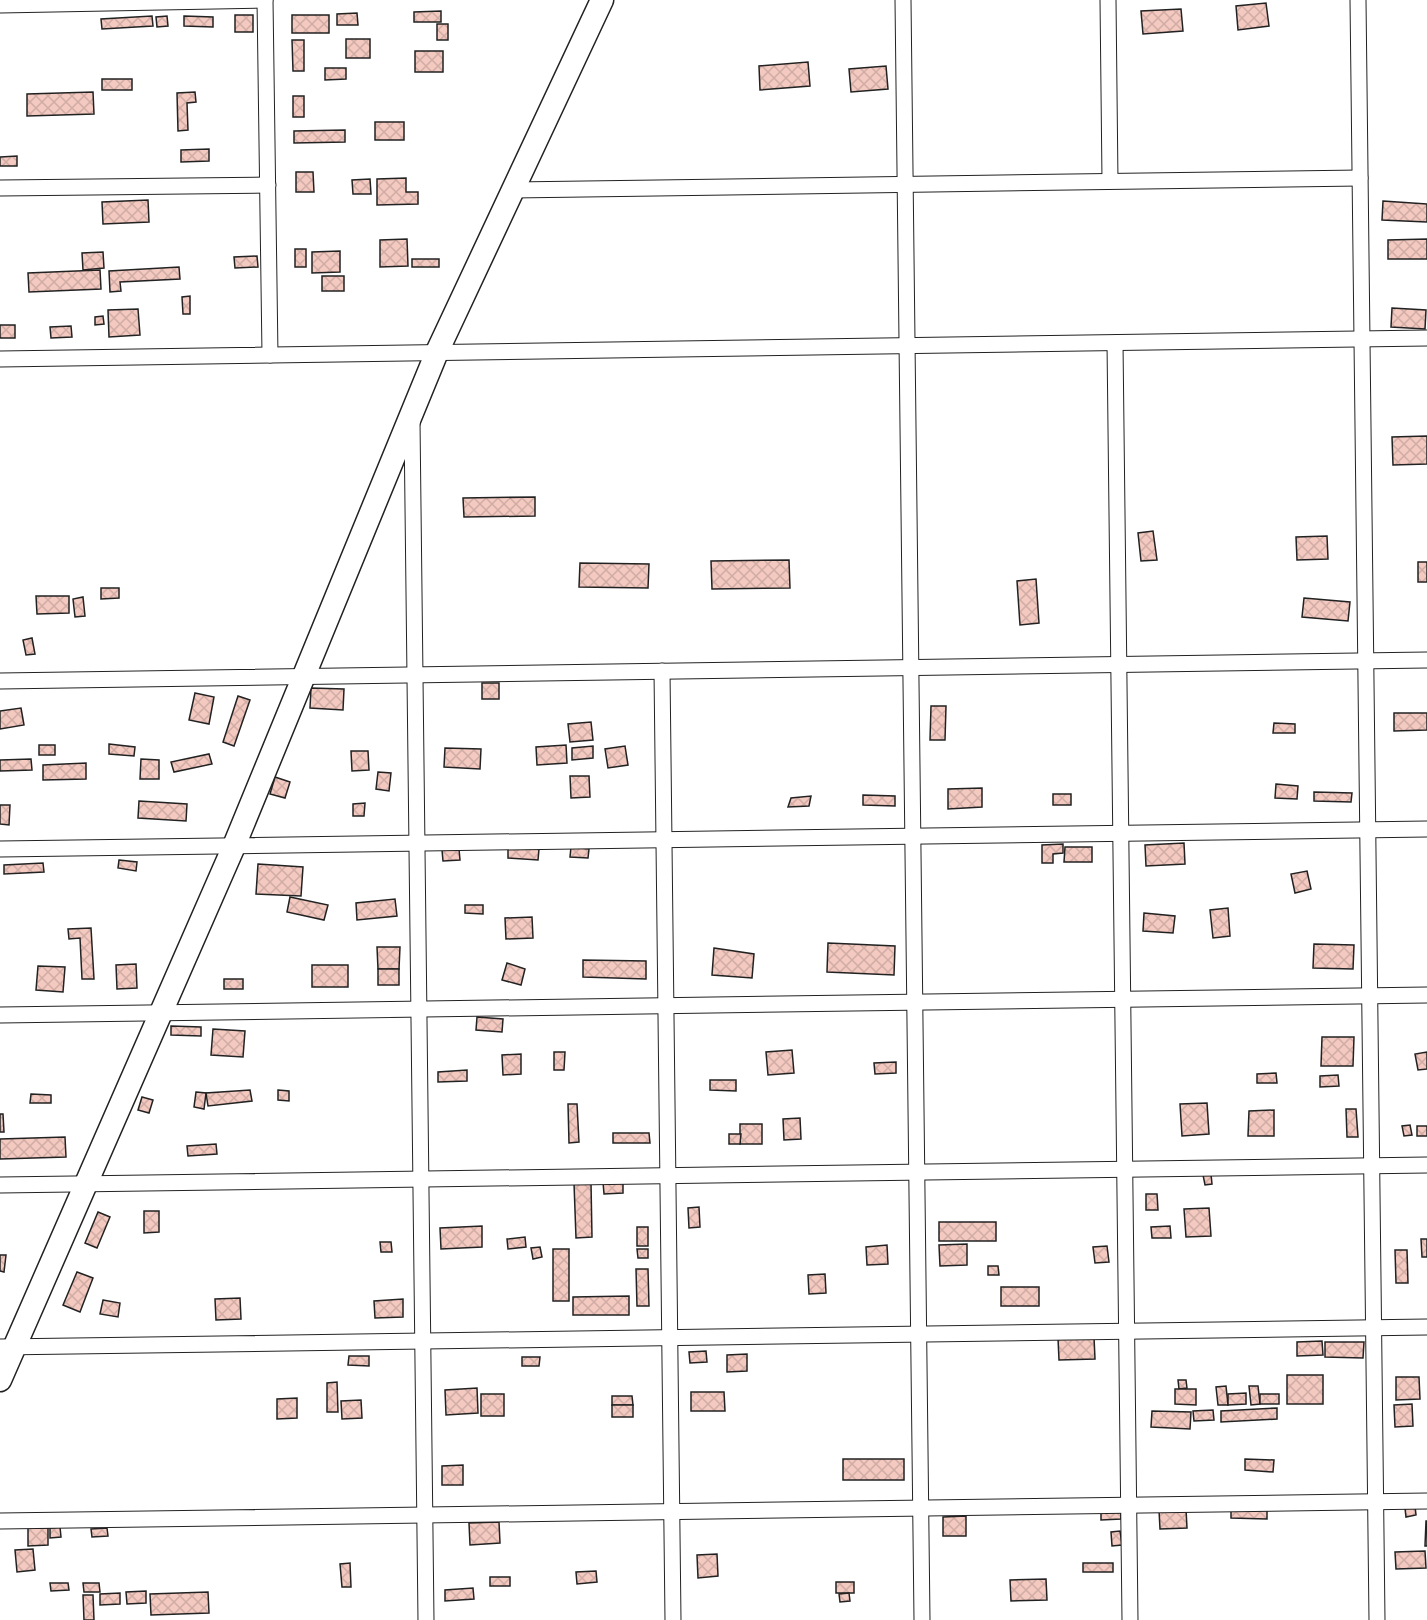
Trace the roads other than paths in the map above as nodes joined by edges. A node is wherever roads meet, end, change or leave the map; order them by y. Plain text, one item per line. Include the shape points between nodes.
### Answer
1 (265, 0) edge
2 (602, 0) edge
3 (903, 0) edge
4 (1108, 0) edge
5 (1358, 0) edge
6 (0, 4) edge
7 (1360, 178) junction
8 (1110, 181) junction
9 (906, 184) junction
10 (268, 185) junction
11 (0, 188) edge
12 (513, 190) junction
13 (1427, 338) edge
14 (1362, 339) junction
15 (1115, 343) junction
16 (907, 346) junction
17 (437, 352) junction
18 (270, 355) junction
19 (0, 358) edge
20 (412, 412) junction
21 (1427, 660) edge
22 (1366, 661) junction
23 (1118, 664) junction
24 (911, 667) junction
25 (662, 671) junction
26 (415, 675) junction
27 (305, 676) junction
28 (0, 681) edge
29 (1427, 829) edge
30 (1368, 830) junction
31 (1120, 833) junction
32 (913, 836) junction
33 (664, 840) junction
34 (417, 843) junction
35 (234, 846) junction
36 (0, 849) edge
37 (1427, 995) edge
38 (1370, 996) junction
39 (1122, 999) junction
40 (915, 1002) junction
41 (666, 1005) junction
42 (419, 1009) junction
43 (160, 1012) junction
44 (0, 1015) edge
45 (1427, 1165) edge
46 (1372, 1166) junction
47 (1124, 1169) junction
48 (917, 1172) junction
49 (668, 1176) junction
50 (421, 1179) junction
51 (85, 1184) junction
52 (0, 1185) edge
53 (1427, 1327) edge
54 (1373, 1328) junction
55 (1126, 1331) junction
56 (919, 1334) junction
57 (670, 1337) junction
58 (423, 1341) junction
59 (7, 1347) edge
60 (0, 1380) edge
61 (1427, 1501) edge
62 (1376, 1502) junction
63 (1128, 1505) junction
64 (921, 1508) junction
65 (672, 1512) junction
66 (425, 1515) junction
67 (0, 1521) edge
68 (426, 1620) edge
69 (674, 1620) edge
70 (922, 1620) edge
71 (1130, 1620) edge
72 (1377, 1620) edge

1 - 6 street
1 - 10 street
2 - 12 street
3 - 9 street
4 - 8 street
5 - 7 street
7 - 8 street
7 - 14 street
8 - 9 street
9 - 12 street
9 - 16 street
10 - 11 street
10 - 18 street
12 - 17 street
13 - 14 street
14 - 15 street
14 - 22 street
15 - 16 street
15 - 23 street
16 - 17 street
16 - 24 street
17 - 18 street
17 - 20 street
18 - 19 street
20 - 26 street
20 - 27 street
21 - 22 street
22 - 23 street
22 - 30 street
23 - 24 street
23 - 31 street
24 - 25 street
24 - 32 street
25 - 26 street
25 - 33 street
26 - 27 street
26 - 34 street
27 - 28 street
27 - 35 street
29 - 30 street
30 - 31 street
30 - 38 street
31 - 32 street
31 - 39 street
32 - 33 street
32 - 40 street
33 - 34 street
33 - 41 street
34 - 35 street
34 - 42 street
35 - 36 street
35 - 43 street
37 - 38 street
38 - 39 street
38 - 46 street
39 - 40 street
39 - 47 street
40 - 41 street
40 - 48 street
41 - 42 street
41 - 49 street
42 - 43 street
42 - 50 street
43 - 44 street
43 - 51 street
45 - 46 street
46 - 47 street
46 - 54 street
47 - 48 street
47 - 55 street
48 - 49 street
48 - 56 street
49 - 50 street
49 - 57 street
50 - 51 street
50 - 58 street
51 - 52 street
51 - 59 street
53 - 54 street
54 - 55 street
54 - 62 street
55 - 56 street
55 - 63 street
56 - 57 street
56 - 64 street
57 - 58 street
57 - 65 street
58 - 59 street
58 - 66 street
59 - 60 street
61 - 62 street
62 - 63 street
62 - 72 street
63 - 64 street
63 - 71 street
64 - 65 street
64 - 70 street
65 - 66 street
65 - 69 street
66 - 67 street
66 - 68 street

